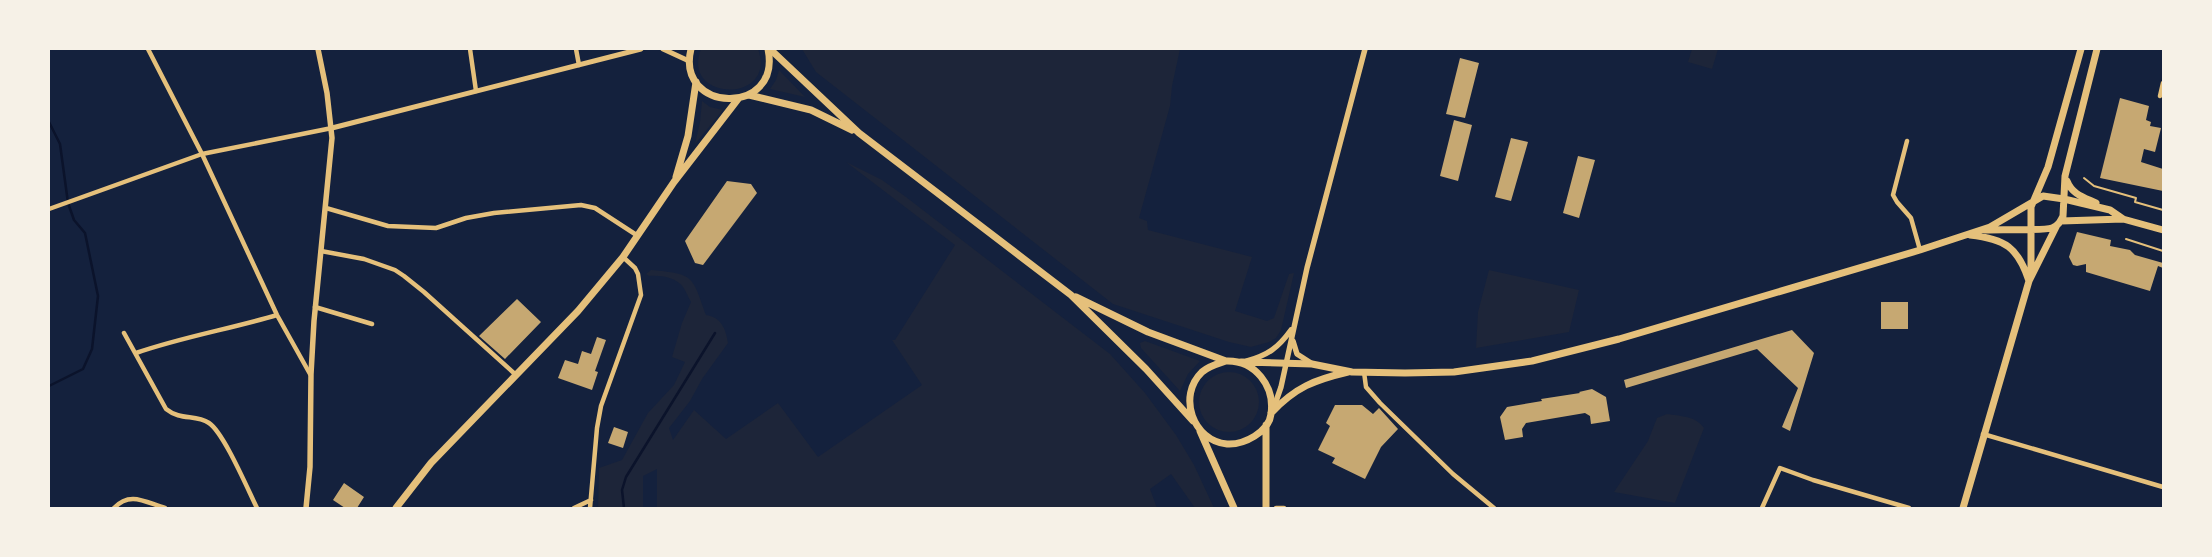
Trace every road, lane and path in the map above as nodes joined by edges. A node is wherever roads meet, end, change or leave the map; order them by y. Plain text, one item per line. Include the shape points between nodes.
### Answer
1 (148, 49) edge
2 (318, 49) edge
3 (470, 49) edge
4 (576, 49) edge
5 (641, 49) edge
6 (663, 49) edge
7 (691, 49) edge
8 (769, 49) edge
9 (1365, 49) edge
10 (2081, 49) edge
11 (2097, 49) edge
12 (629, 50) edge
13 (689, 61) junction
14 (579, 65) junction
15 (696, 82) junction
16 (2163, 83) edge
17 (476, 91) junction
18 (749, 95) junction
19 (2160, 96) dead end
20 (738, 99) junction
21 (332, 128) junction
22 (859, 133) junction
23 (1907, 141) dead end
24 (202, 154) junction
25 (2065, 176) junction
26 (2084, 178) dead end
27 (674, 182) junction
28 (2054, 198) junction
29 (2064, 199) junction
30 (2033, 202) junction
31 (326, 208) junction
32 (49, 209) edge
33 (2110, 210) junction
34 (2163, 210) edge
35 (2063, 211) junction
36 (2123, 219) junction
37 (2059, 223) junction
38 (2031, 225) junction
39 (1981, 230) junction
40 (2163, 230) edge
41 (1966, 235) junction
42 (638, 236) junction
43 (2126, 239) dead end
44 (1920, 250) junction
45 (321, 251) junction
46 (2163, 251) edge
47 (623, 257) junction
48 (2031, 274) junction
49 (2029, 282) junction
50 (1071, 295) junction
51 (315, 307) junction
52 (277, 315) junction
53 (372, 324) dead end
54 (1292, 329) junction
55 (124, 333) dead end
56 (136, 353) junction
57 (1226, 361) junction
58 (1240, 362) junction
59 (1286, 363) junction
60 (1312, 364) junction
61 (1352, 372) junction
62 (1364, 372) junction
63 (310, 374) junction
64 (516, 375) junction
65 (1271, 413) junction
66 (1193, 421) junction
67 (1266, 425) junction
68 (1200, 431) junction
69 (1983, 434) junction
70 (2163, 487) edge
71 (591, 500) junction
72 (114, 508) edge
73 (165, 508) edge
74 (257, 508) edge
75 (306, 508) edge
76 (396, 508) edge
77 (574, 508) edge
78 (590, 508) edge
79 (1234, 508) edge
80 (1266, 508) edge
81 (1276, 508) edge
82 (1284, 508) edge
83 (1494, 508) edge
84 (1762, 508) edge
85 (1909, 508) edge
86 (1963, 508) edge

1 - 24 street
2 - 21 main road
3 - 17 street
4 - 14 street
5 - 12 street
6 - 13 street
7 - 13 main road
8 - 18 main road via 769,68 765,79
8 - 22 main road
9 - 54 main road
10 - 30 main road via 2048,167
11 - 25 main road
12 - 14 street
13 - 15 main road
14 - 17 street
15 - 20 main road via 714,97
15 - 27 main road via 688,136
16 - 19 street
17 - 21 street
18 - 20 main road
18 - 22 main road via 811,110
20 - 27 main road
21 - 24 street
21 - 31 main road
22 - 50 main road
23 - 44 street via 1893,195 1911,218
24 - 32 street
24 - 52 street
25 - 29 main road
25 - 33 main road via 2075,194
26 - 34 path via 2094,186
27 - 42 main road
28 - 29 main road
28 - 30 main road via 2043,196
28 - 35 main road
29 - 33 main road
29 - 35 main road
30 - 38 main road
30 - 39 main road
31 - 42 street via 388,226 436,228 494,213 581,205 595,208
31 - 45 main road
33 - 36 main road
35 - 37 main road
36 - 37 main road
36 - 40 main road
37 - 38 main road via 2047,229
37 - 48 main road
38 - 39 main road
38 - 48 main road
39 - 41 main road
41 - 44 main road
41 - 49 main road via 1991,238 2007,245 2017,255
42 - 47 main road
43 - 46 path
44 - 62 main road via 1559,355 1454,372
45 - 51 main road
45 - 64 street via 352,256 395,270
47 - 64 main road via 578,311
47 - 71 street via 638,274 641,295 601,406
48 - 49 main road
49 - 69 main road
50 - 57 main road via 1148,332
50 - 66 main road
51 - 53 street
51 - 63 main road
52 - 56 street
52 - 63 street
54 - 58 main road via 1271,352
54 - 59 main road
54 - 60 main road via 1300,358
55 - 56 street
56 - 74 street via 166,408 176,416 202,420 213,426
57 - 58 main road
57 - 66 main road via 1202,372 1194,383 1190,396
58 - 59 main road
58 - 65 main road via 1261,375 1269,393
59 - 60 main road
59 - 65 main road
60 - 61 main road
61 - 62 main road
61 - 65 main road via 1306,385
62 - 83 street via 1366,387 1380,403 1453,474
63 - 75 main road via 310,467
64 - 76 main road via 431,463
65 - 67 main road
66 - 68 main road
67 - 68 main road via 1256,436 1242,443 1227,444 1213,440
67 - 80 main road
68 - 79 main road
69 - 70 street
69 - 86 main road
71 - 77 street
71 - 78 street
72 - 73 street via 120,501 130,498
81 - 82 street
84 - 85 street via 1780,468

